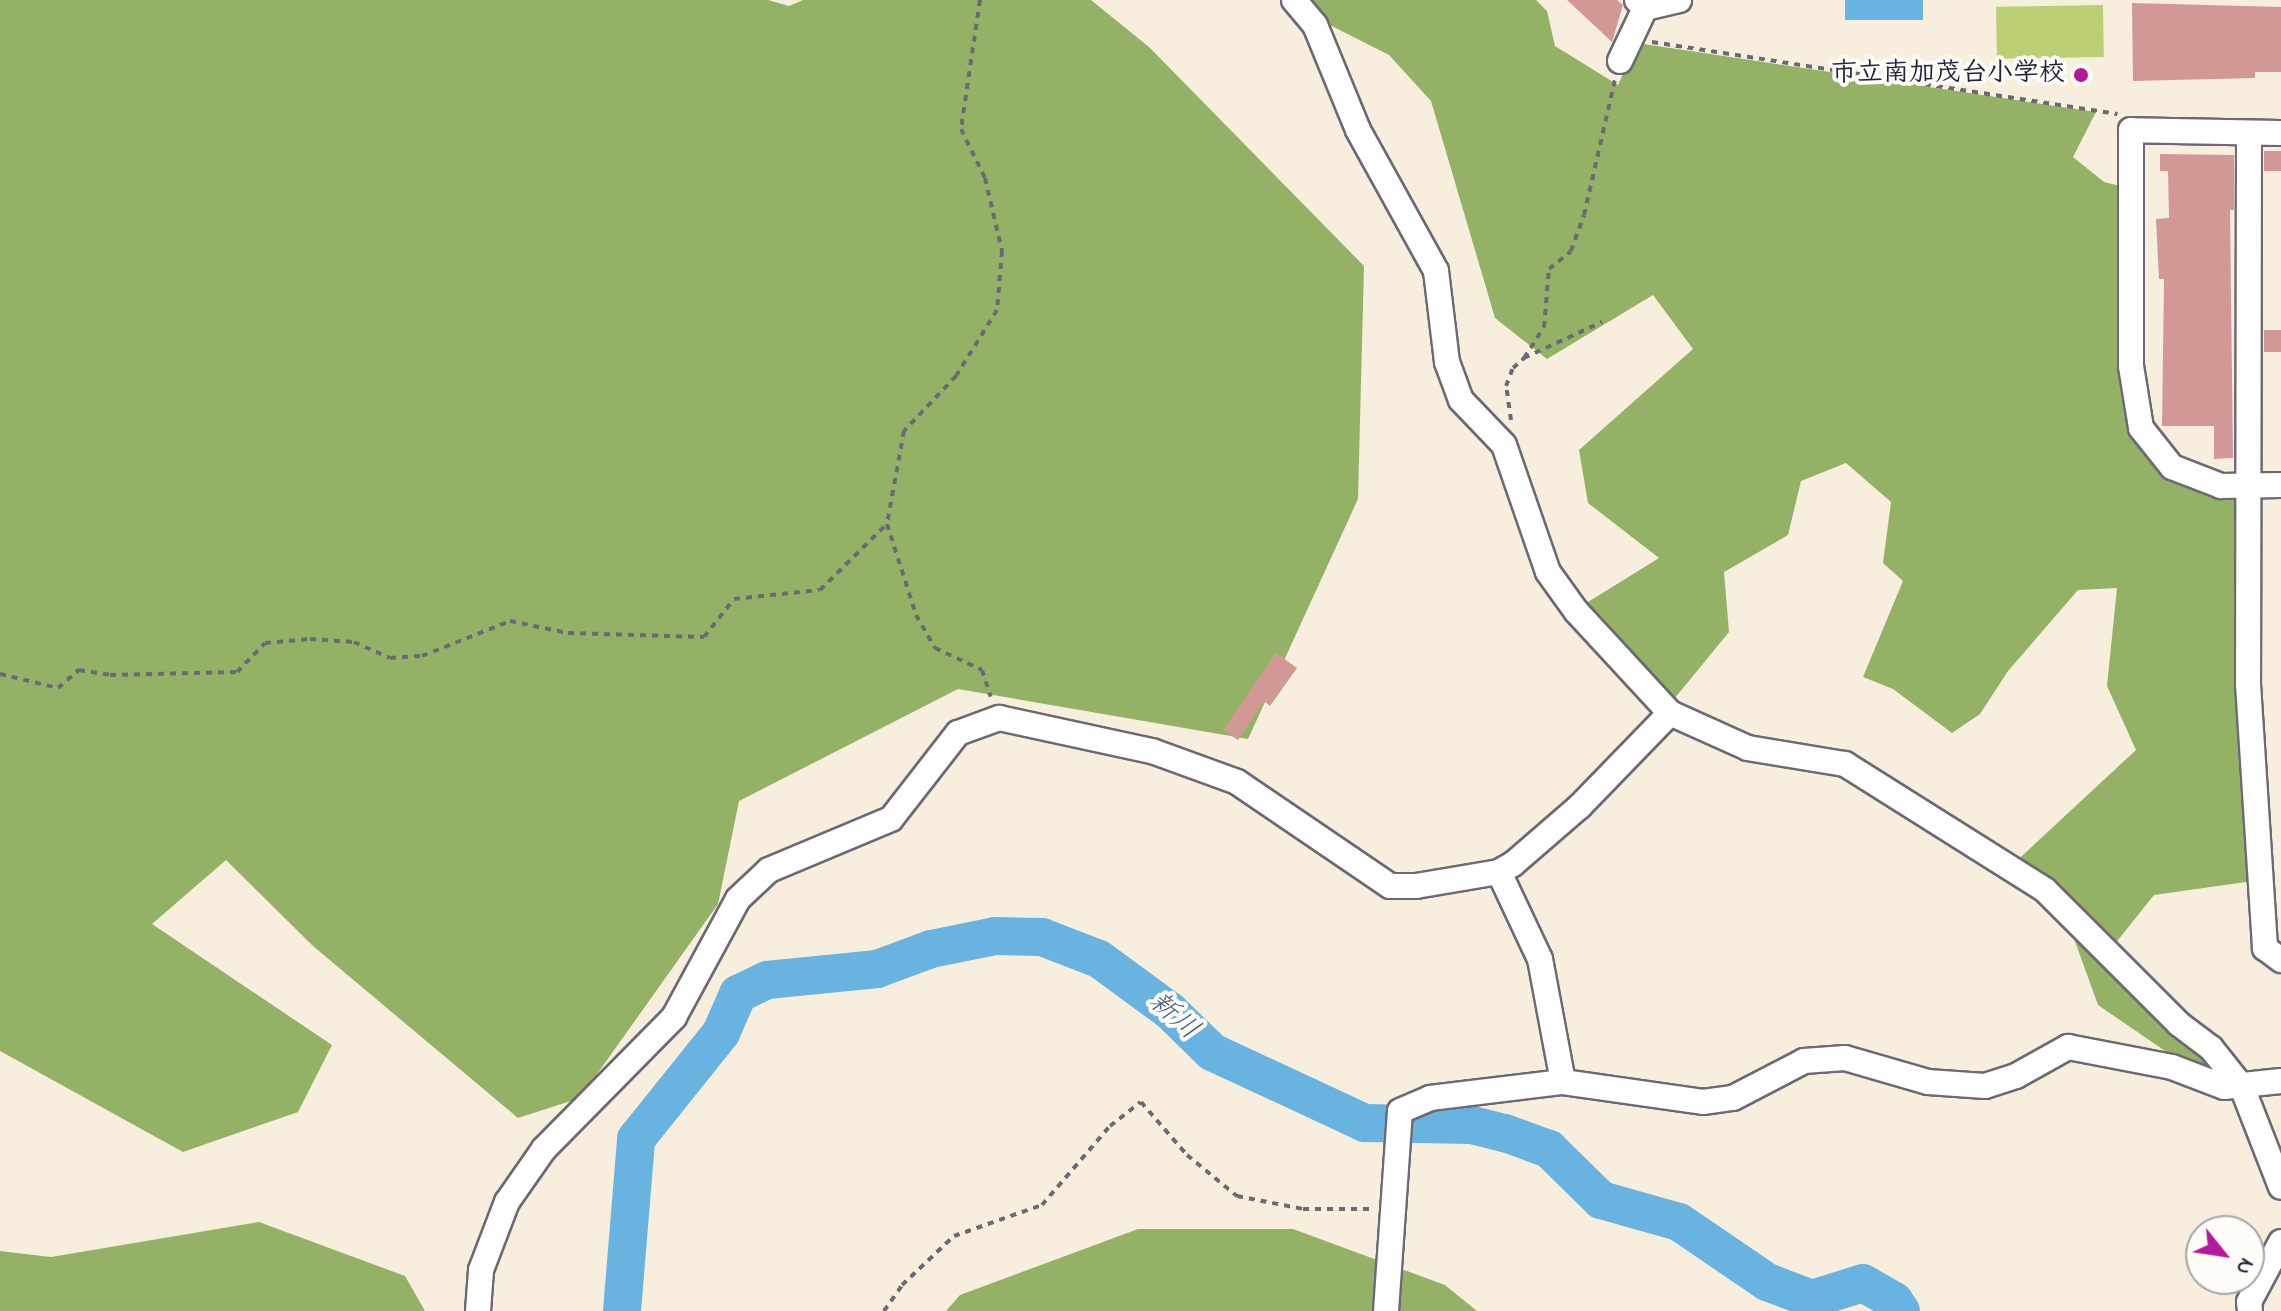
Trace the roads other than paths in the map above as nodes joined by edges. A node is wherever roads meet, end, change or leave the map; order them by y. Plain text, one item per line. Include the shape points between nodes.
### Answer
1 (1294, 0) edge
2 (1679, 0) edge
3 (1641, 4) edge
4 (1620, 61) road end
5 (2249, 133) junction
6 (2281, 133) edge
7 (2281, 485) edge
8 (2248, 487) junction
9 (1670, 713) junction
10 (2271, 840) edge
11 (1499, 872) junction
12 (2281, 960) edge
13 (2281, 1081) edge
14 (1563, 1082) junction
15 (2242, 1087) junction
16 (2281, 1187) edge
17 (2281, 1242) edge
18 (478, 1311) edge
19 (1386, 1311) edge
20 (2250, 1311) edge

1 - 9 street via 1315,25 1358,130 1436,271 1447,362 1461,400 1504,445 1548,572 1576,611
2 - 3 street
3 - 4 street
5 - 6 street
5 - 8 street
5 - 8 street via 2131,130 2136,412 2149,443 2172,467 2204,482
7 - 8 street
8 - 10 street via 2248,684
9 - 11 street via 1540,844
9 - 15 street via 1748,748 1845,764 2045,890 2179,1024 2211,1048
10 - 12 street via 2265,948
11 - 14 street via 1540,959
11 - 18 street via 1390,886 1237,782 1152,751 999,718 958,733 891,819 769,870 738,899 674,1017 544,1149 507,1202 481,1270
13 - 15 street
14 - 15 street via 1703,1102 1733,1098 1804,1061 1845,1058 1928,1082 1985,1086 2016,1076 2068,1047 2107,1051 2224,1087
14 - 19 street via 1430,1098 1400,1111
15 - 16 street
17 - 20 street via 2249,1302

